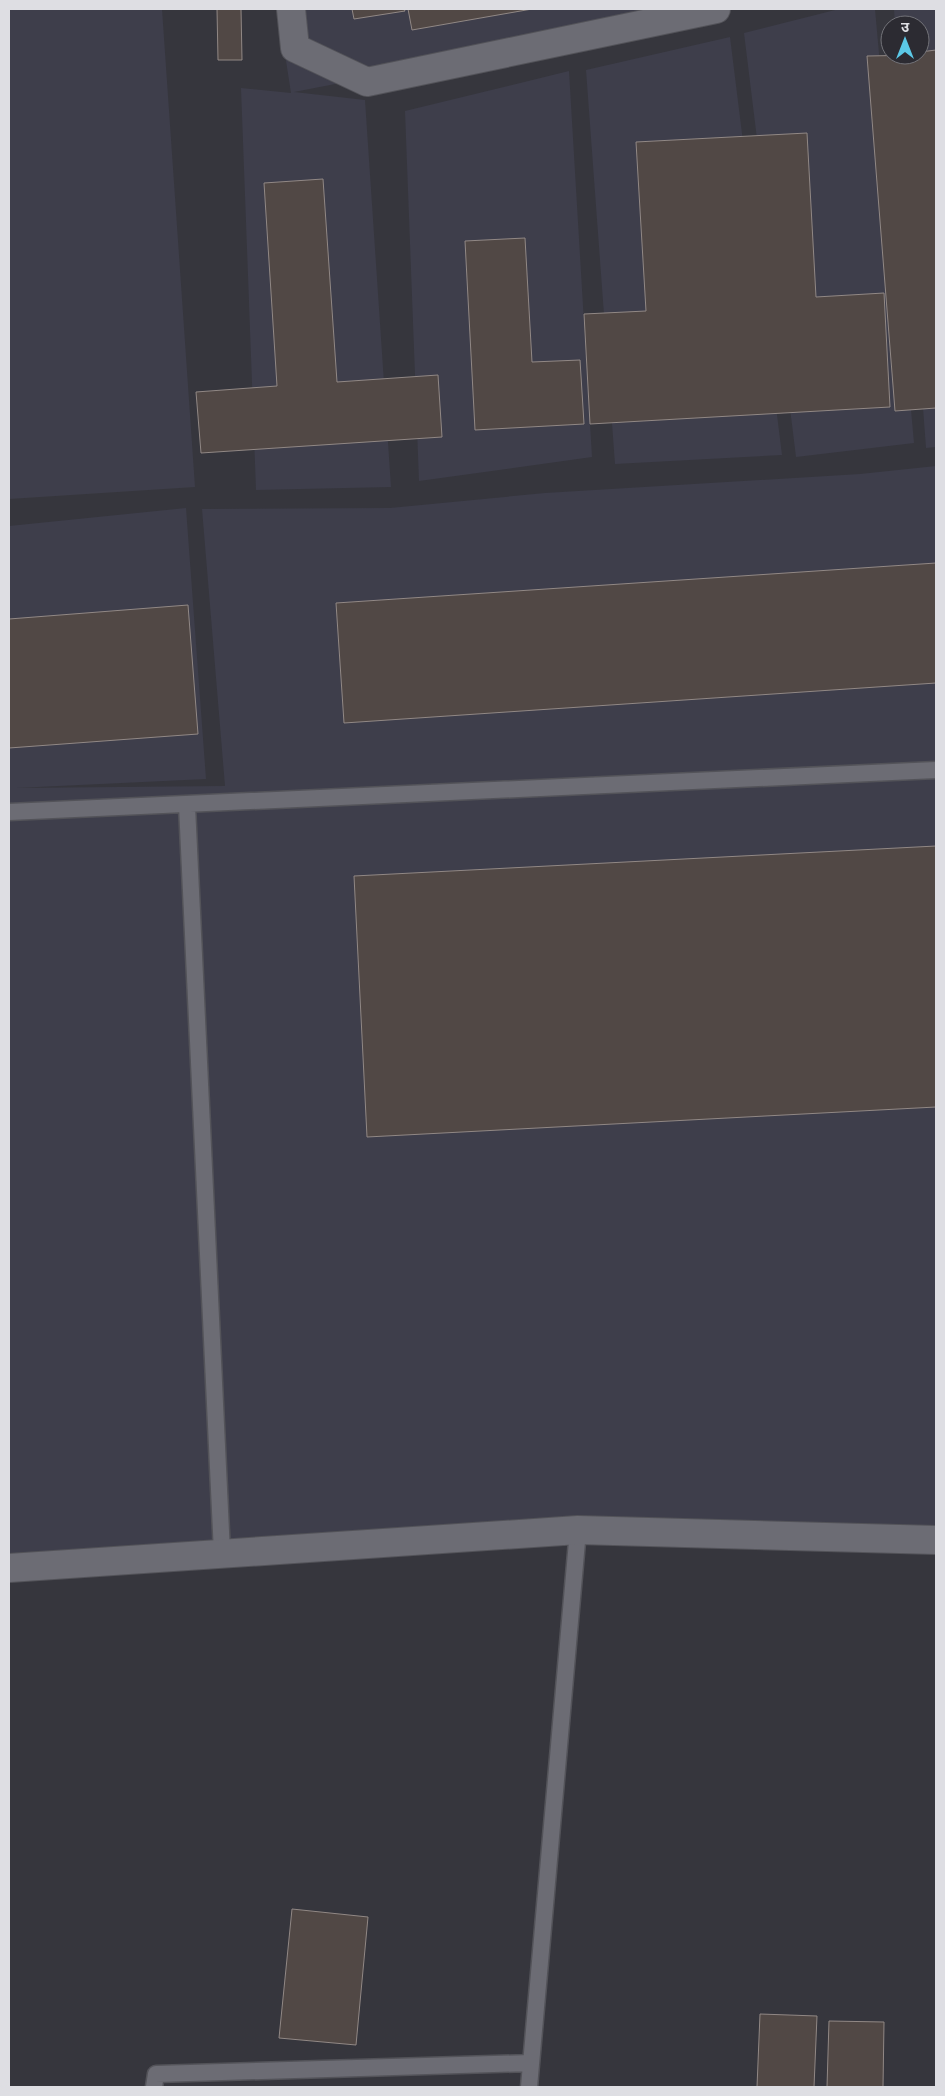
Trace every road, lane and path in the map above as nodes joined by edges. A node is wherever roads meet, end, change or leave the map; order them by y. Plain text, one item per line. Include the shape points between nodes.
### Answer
1 (291, 9) edge
2 (716, 9) edge
3 (936, 770) edge
4 (187, 806) junction
5 (9, 812) edge
6 (578, 1530) junction
7 (936, 1540) edge
8 (222, 1554) junction
9 (9, 1568) edge
10 (531, 2063) junction
11 (154, 2087) edge
12 (529, 2087) edge

1 - 2 street via 295,48 367,82
3 - 4 lane
4 - 5 lane
4 - 8 lane
6 - 7 street
6 - 8 street
6 - 10 lane
8 - 9 street
10 - 11 lane via 156,2074
10 - 12 lane

